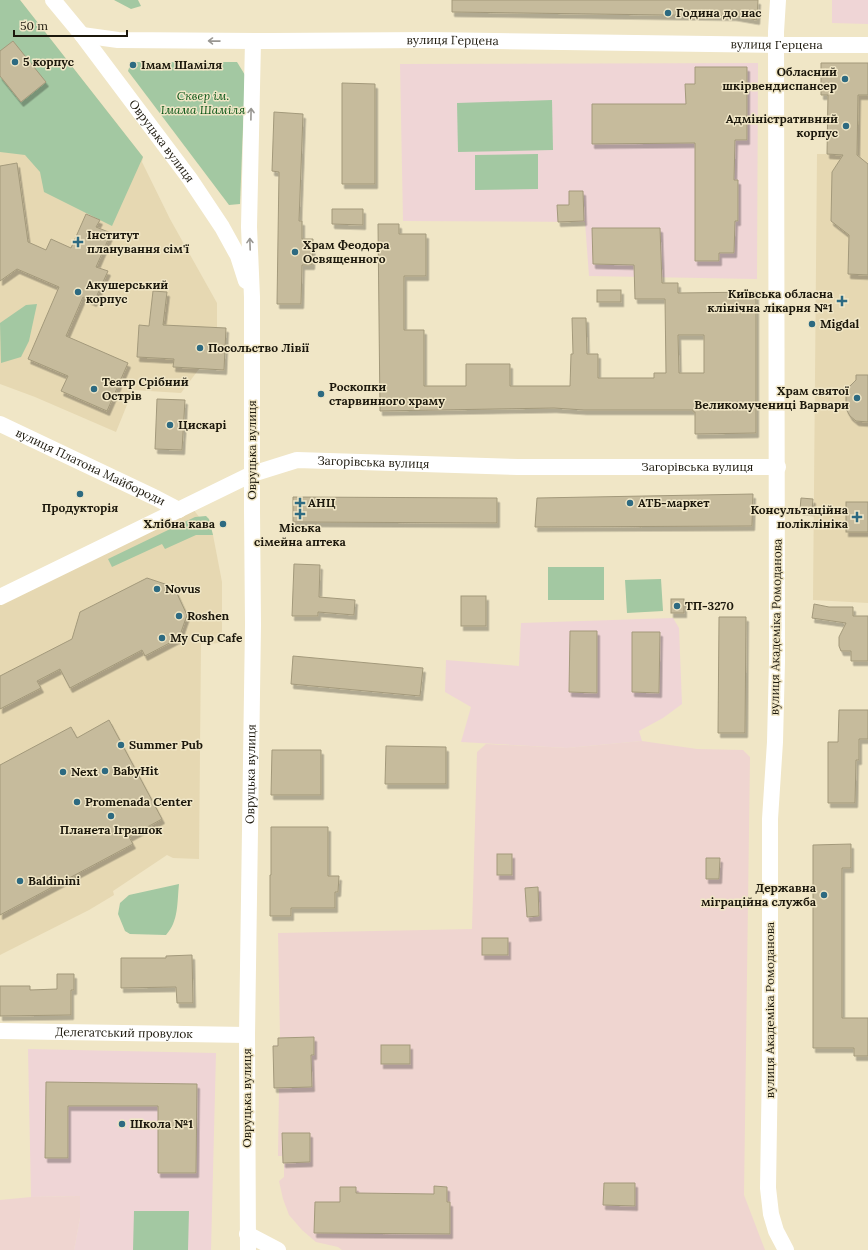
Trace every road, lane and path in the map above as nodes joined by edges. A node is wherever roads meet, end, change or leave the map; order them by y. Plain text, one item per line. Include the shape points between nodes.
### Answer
1 (53, 0) edge
2 (778, 0) edge
3 (65, 7) edge
4 (82, 35) junction
5 (253, 41) junction
6 (868, 45) edge
7 (776, 46) junction
8 (252, 297) junction
9 (0, 424) edge
10 (778, 467) junction
11 (252, 474) junction
12 (179, 510) junction
13 (0, 597) edge
14 (0, 1031) edge
15 (247, 1035) junction
16 (248, 1242) edge
17 (278, 1250) edge
18 (786, 1250) edge

1 - 3 street
2 - 7 street, вулиця Академіка Ромоданова
3 - 4 street
5 -> 4 street, вулиця Герцена via 118,40
4 - 8 street, Овруцька вулиця via 190,178 222,227 238,256
5 - 7 street, вулиця Герцена via 430,40
8 -> 5 street, Овруцька вулиця via 249,227
6 - 7 street, вулиця Герцена
7 - 10 street, вулиця Академіка Ромоданова
8 - 11 street, Овруцька вулиця
9 - 12 street, вулиця Платона Майбороди
10 - 11 street, Загорівська вулиця via 518,467 297,460
10 - 18 street, вулиця Академіка Ромоданова via 777,661 770,819 768,1188 771,1214
11 - 12 street, Загорівська вулиця
11 - 15 street, Овруцька вулиця via 253,625
12 - 13 street, Загорівська вулиця
14 - 15 street, Делегатський провулок
15 - 16 street, Овруцька вулиця
16 - 17 street

